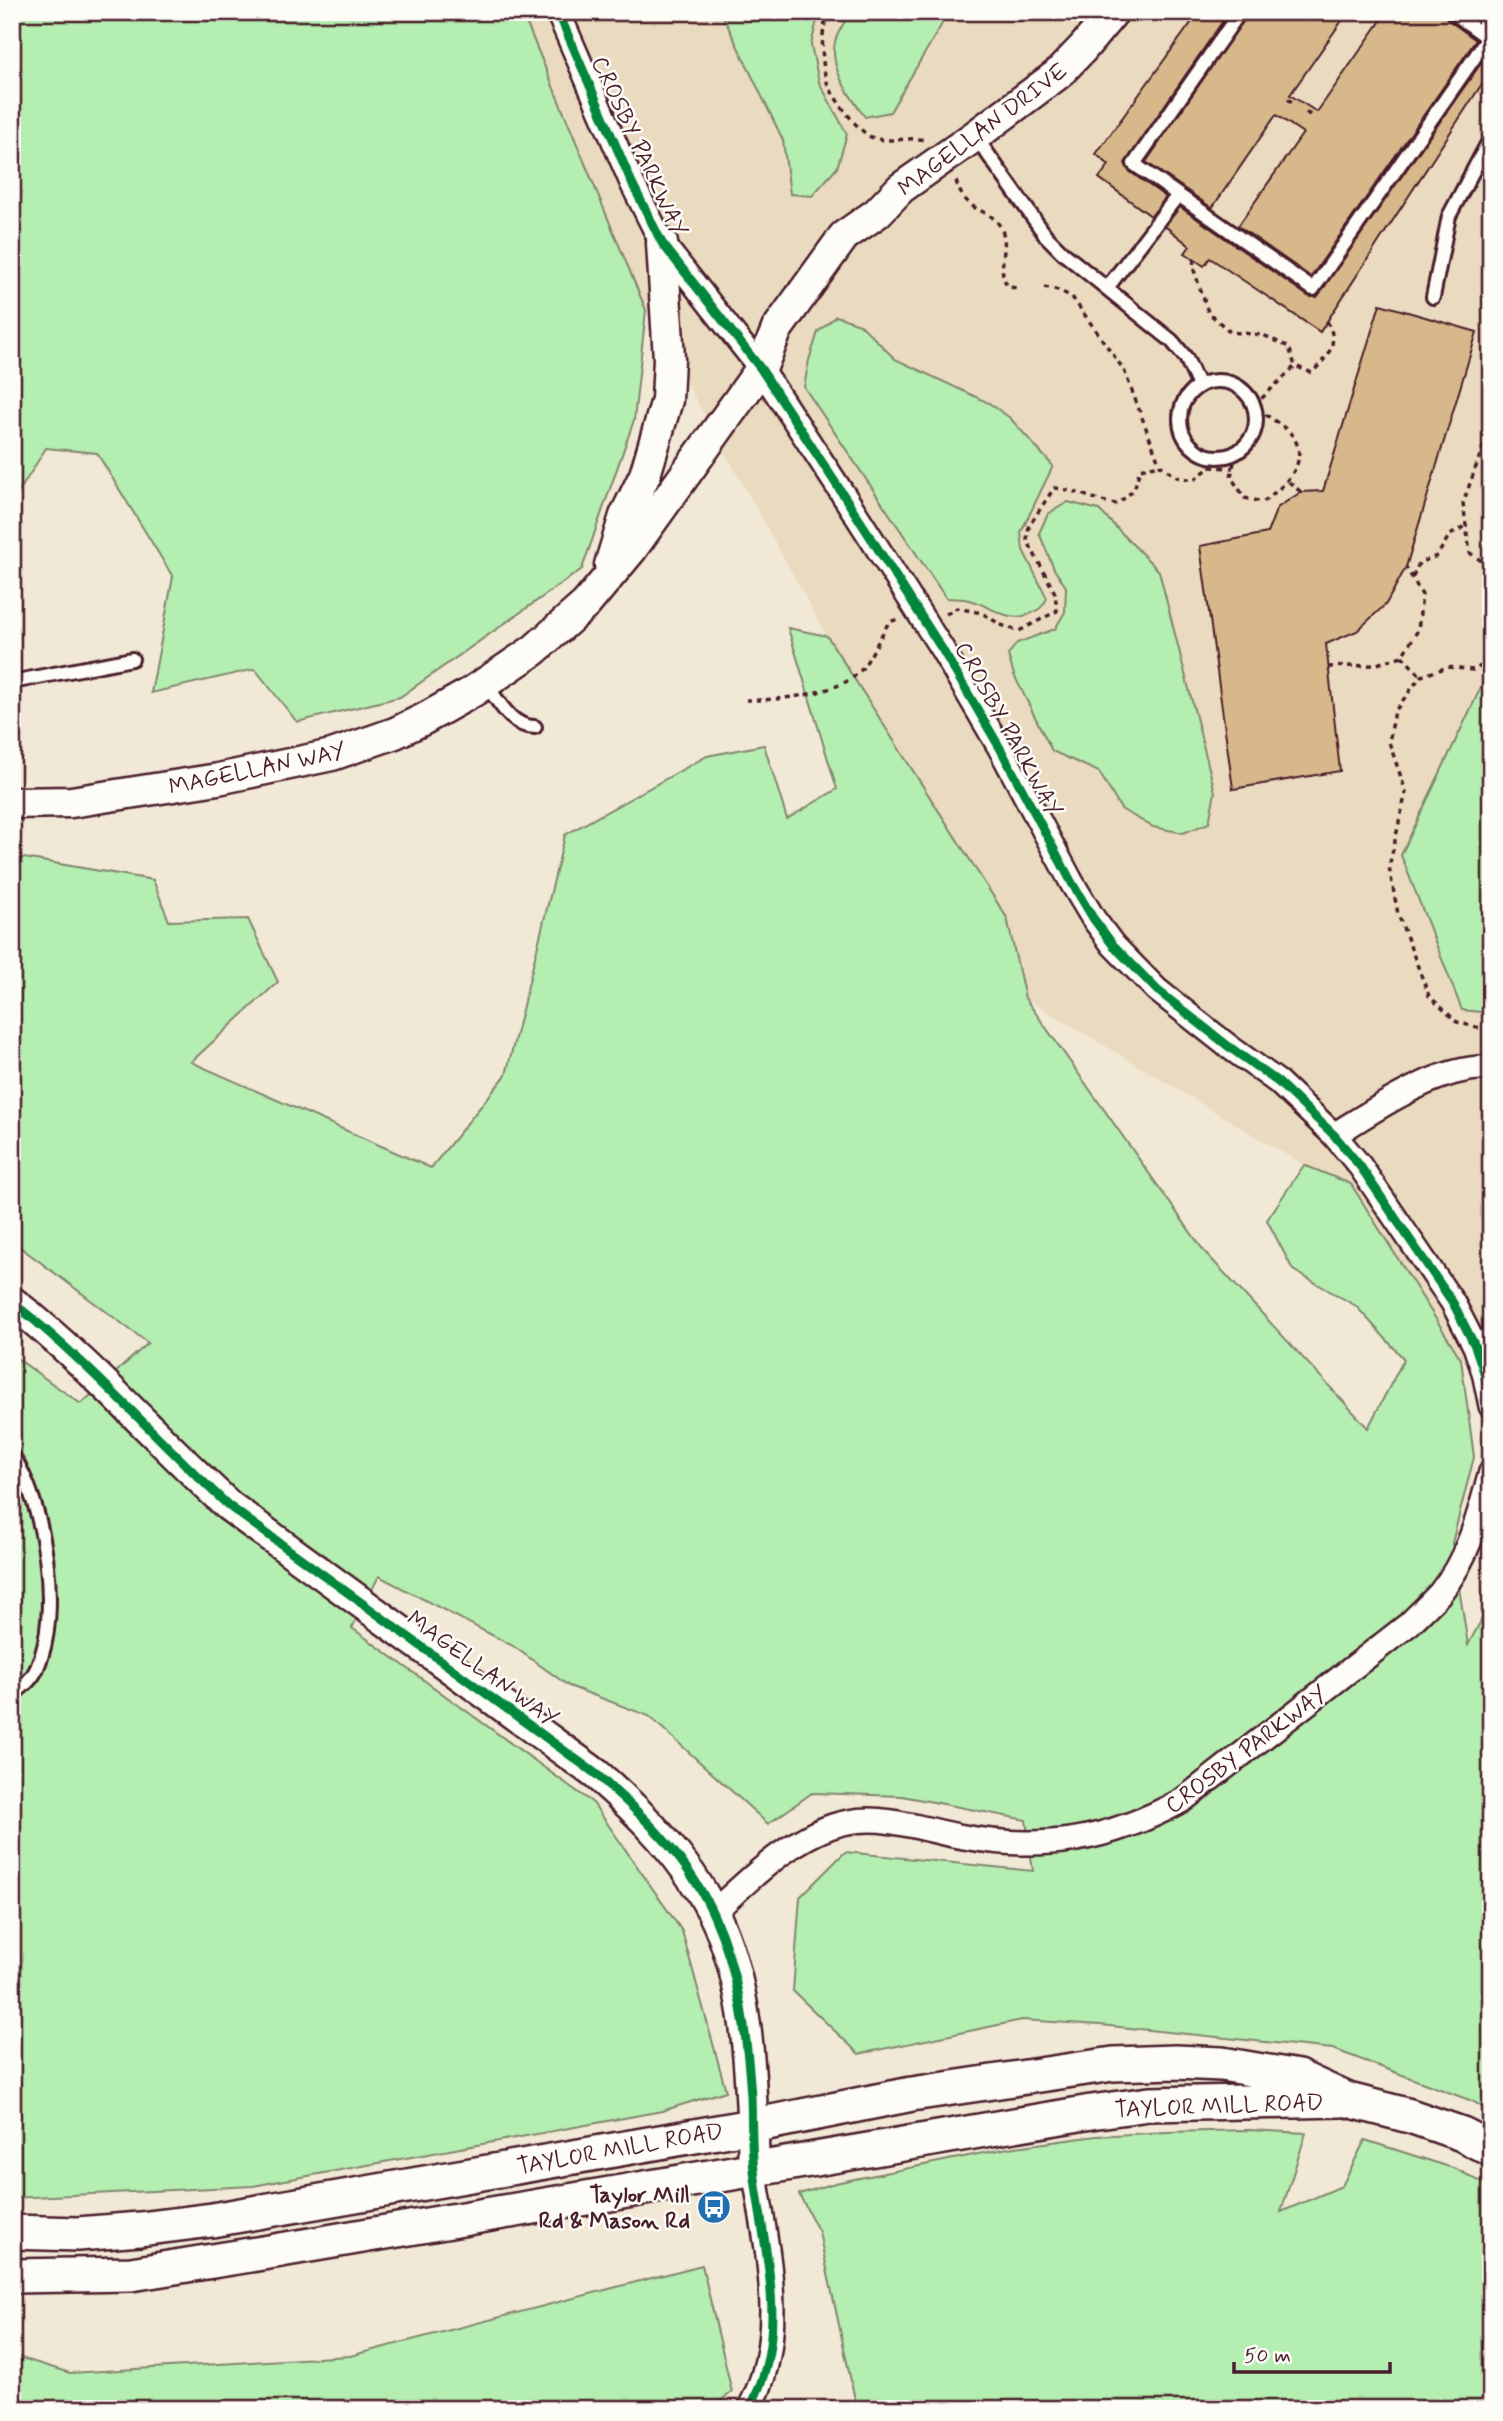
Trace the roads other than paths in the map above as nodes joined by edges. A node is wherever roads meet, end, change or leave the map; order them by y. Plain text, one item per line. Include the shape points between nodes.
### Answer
1 (558, 12) edge
2 (1113, 12) edge
3 (1240, 12) edge
4 (1452, 12) edge
5 (975, 136) junction
6 (1491, 137) edge
7 (1178, 195) junction
8 (662, 243) junction
9 (1107, 288) junction
10 (1433, 297) dead end
11 (761, 369) junction
12 (1199, 386) junction
13 (605, 582) junction
14 (132, 659) dead end
15 (12, 682) edge
16 (486, 683) junction
17 (536, 727) dead end
18 (12, 803) edge
19 (1491, 1068) edge
20 (1334, 1135) junction
21 (12, 1302) edge
22 (1491, 1406) edge
23 (12, 1455) edge
24 (1491, 1472) edge
25 (12, 1695) edge
26 (713, 1913) junction
27 (1348, 2100) junction
28 (752, 2126) junction
29 (1491, 2149) edge
30 (754, 2169) junction
31 (12, 2232) edge
32 (12, 2276) edge
33 (749, 2409) edge

1 - 8 street, CROSBY PARKWAY
2 - 5 street, MAGELLAN DRIVE via 1058,74
3 - 7 lane via 1134,164
4 - 7 lane via 1488,38 1313,289
5 - 9 lane via 1046,236
5 - 11 street, MAGELLAN DRIVE via 901,188 877,213 859,249 792,344
6 - 10 lane via 1449,216
7 - 9 lane
8 - 11 street, CROSBY PARKWAY
8 - 13 street via 667,400
9 - 12 lane via 1172,341
11 - 13 street, MAGELLAN WAY
11 - 20 street, CROSBY PARKWAY via 928,626 1072,883 1113,945 1157,990 1278,1082
12 - 12 lane via 1190,393 1180,414 1185,437 1202,453 1225,456 1236,452 1253,432 1254,407 1241,388 1231,383
13 - 16 street, MAGELLAN WAY via 566,623
14 - 15 lane
16 - 17 lane via 508,715 524,727
16 - 18 street, MAGELLAN WAY via 395,733 302,762 71,802
19 - 20 street via 1452,1074 1418,1086
20 - 22 street, CROSBY PARKWAY via 1453,1303 1475,1346
21 - 26 street, MAGELLAN WAY via 80,1360 229,1506 596,1774 633,1806 690,1874
23 - 25 lane via 32,1494 46,1553 49,1602 37,1670
24 - 26 street, CROSBY PARKWAY via 1463,1558 1440,1593 1409,1624 1184,1800 1114,1832 1053,1843 1016,1844 897,1822 847,1822 818,1831 783,1853
26 - 28 street, MAGELLAN WAY via 728,1949 748,2045
27 - 28 main road, TAYLOR MILL ROAD via 1298,2077 1222,2064 1112,2064 912,2094
27 - 29 main road, TAYLOR MILL ROAD via 1410,2116
27 - 30 main road, TAYLOR MILL ROAD via 1149,2104
28 - 30 street, MAGELLAN WAY
28 - 31 main road, TAYLOR MILL ROAD via 212,2220 78,2234
30 - 32 main road, TAYLOR MILL ROAD via 131,2274
30 - 33 street via 772,2283 771,2344

